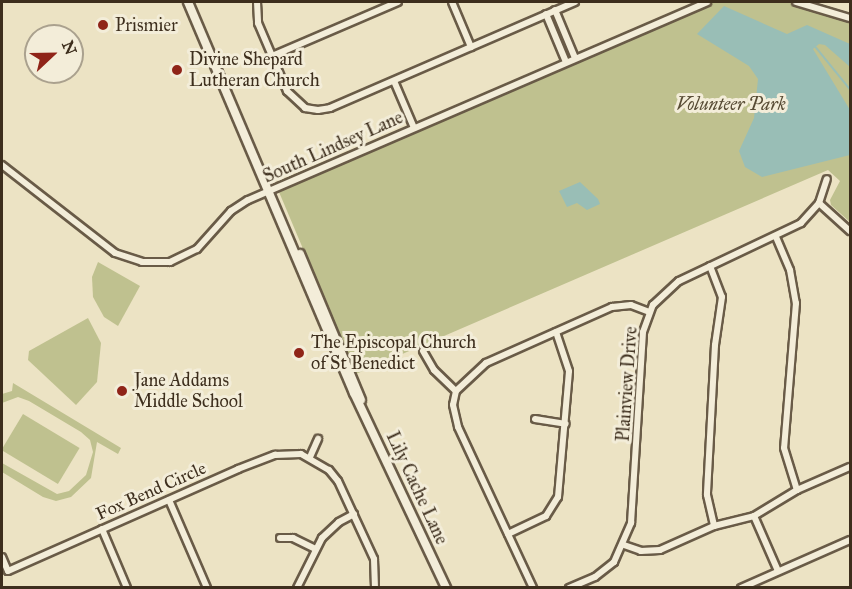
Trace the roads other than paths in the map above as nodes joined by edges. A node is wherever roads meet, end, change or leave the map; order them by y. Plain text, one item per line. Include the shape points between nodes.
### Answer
1 (188, 2) edge
2 (257, 2) edge
3 (398, 2) edge
4 (452, 2) edge
5 (575, 2) edge
6 (707, 2) edge
7 (796, 2) edge
8 (555, 10) junction
9 (546, 14) junction
10 (850, 18) edge
11 (471, 46) junction
12 (272, 56) junction
13 (575, 58) junction
14 (566, 62) junction
15 (394, 81) junction
16 (414, 128) junction
17 (2, 165) edge
18 (827, 179) dead end
19 (270, 191) junction
20 (819, 204) junction
21 (850, 231) edge
22 (776, 237) junction
23 (710, 266) junction
24 (649, 312) junction
25 (556, 332) junction
26 (423, 351) dead end
27 (456, 391) junction
28 (536, 419) dead end
29 (566, 424) junction
30 (318, 439) dead end
31 (310, 457) junction
32 (850, 466) edge
33 (797, 490) junction
34 (169, 500) junction
35 (354, 514) junction
36 (754, 516) junction
37 (714, 526) junction
38 (102, 529) junction
39 (508, 534) junction
40 (280, 538) dead end
41 (850, 540) edge
42 (624, 545) junction
43 (316, 549) junction
44 (2, 557) edge
45 (778, 571) junction
46 (384, 583) dead end
47 (376, 585) edge
48 (127, 588) edge
49 (207, 588) edge
50 (297, 588) edge
51 (446, 588) edge
52 (533, 588) edge
53 (569, 588) edge
54 (741, 588) edge

1 - 19 street, Lily Cache Lane
2 - 12 street via 258,23
3 - 12 street
4 - 11 street
5 - 8 street
6 - 13 street, South Lindsey Lane
7 - 10 street
8 - 9 street
8 - 13 street
9 - 11 street
9 - 14 street
11 - 15 street
12 - 15 street via 287,91 305,108 330,108
13 - 14 street, South Lindsey Lane
14 - 16 street, South Lindsey Lane
15 - 16 street
16 - 19 street, South Lindsey Lane
17 - 19 street, South Lindsey Lane via 115,252 152,264 186,256 205,242 231,211
18 - 20 street, Plainview Drive
19 - 51 street, Lily Cache Lane
20 - 21 street
20 - 22 street, Plainview Drive via 801,224
22 - 23 street, Plainview Drive
22 - 33 street via 790,270 796,303 784,448
23 - 24 street, Plainview Drive via 663,292
23 - 37 street via 722,297 715,345 706,495
24 - 25 street via 619,306
24 - 42 street, Plainview Drive via 643,332 631,523
25 - 27 street via 486,363
25 - 29 street via 568,371
26 - 27 street via 434,370
27 - 39 street via 453,405 458,427
28 - 29 street
29 - 39 street via 554,508 546,516
30 - 31 street
31 - 34 street, Fox Bend Circle via 288,453 269,457
31 - 35 street via 335,476
32 - 33 street
33 - 36 street
34 - 38 street, Fox Bend Circle
34 - 49 street
35 - 43 street via 332,527
35 - 47 street via 374,558
36 - 37 street
36 - 45 street
37 - 42 street via 660,550 641,551
38 - 44 street, Fox Bend Circle via 8,571
38 - 48 street
39 - 52 street
40 - 43 street via 293,538
41 - 45 street
42 - 53 street, Plainview Drive via 614,562 595,577
43 - 50 street
45 - 54 street
46 - 47 street

